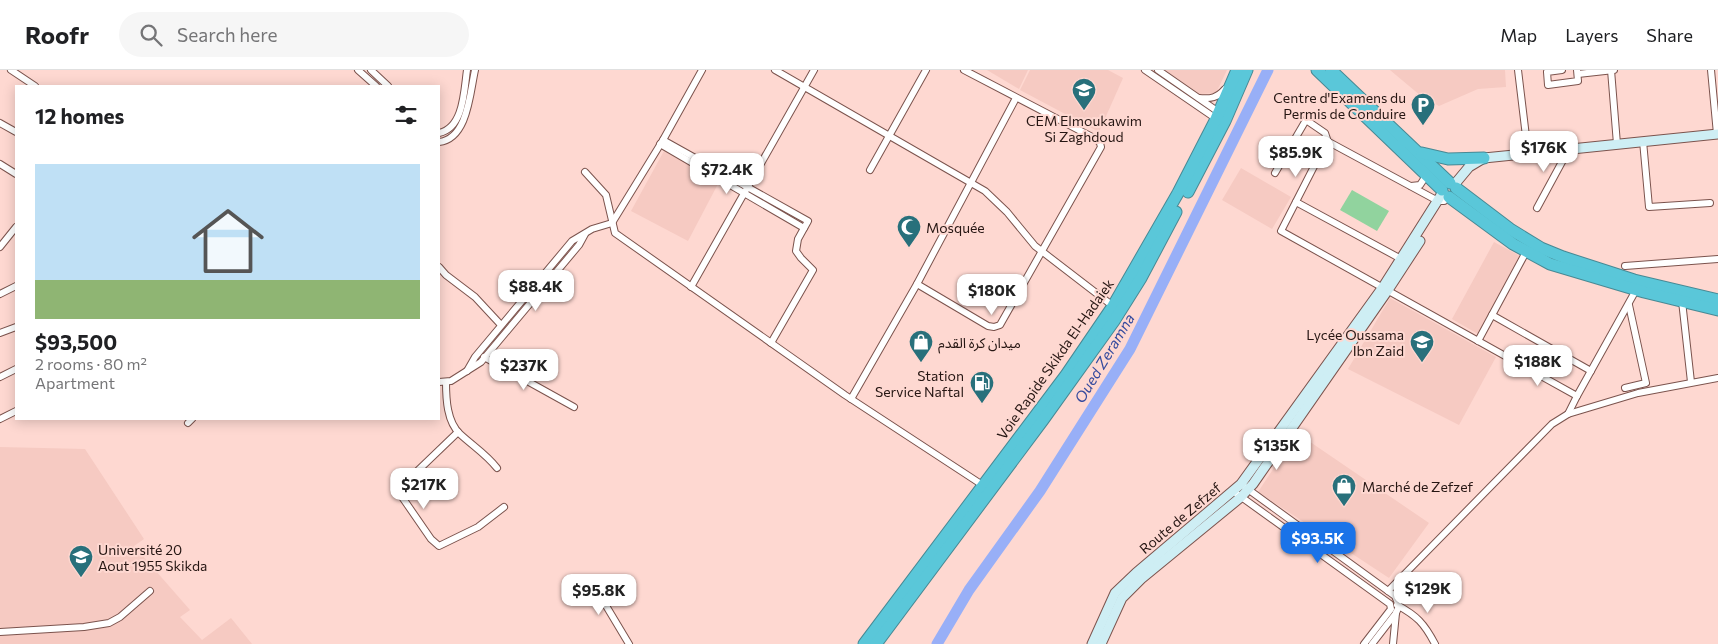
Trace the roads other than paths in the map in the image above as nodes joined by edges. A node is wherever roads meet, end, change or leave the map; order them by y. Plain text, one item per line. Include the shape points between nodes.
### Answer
1 (11, 70) edge
2 (358, 70) edge
3 (370, 70) edge
4 (467, 70) edge
5 (475, 70) edge
6 (702, 70) edge
7 (775, 70) edge
8 (814, 70) edge
9 (926, 70) edge
10 (1145, 70) edge
11 (1158, 70) edge
12 (1247, 70) edge
13 (1317, 70) edge
14 (1331, 70) edge
15 (1518, 70) edge
16 (1562, 70) edge
17 (1612, 70) edge
18 (1711, 70) edge
19 (967, 71) edge
20 (1577, 72) edge
21 (1235, 75) edge
22 (34, 85) edge
23 (375, 85) edge
24 (387, 85) edge
25 (804, 87) junction
26 (1197, 97) junction
27 (1016, 98) junction
28 (1222, 118) junction
29 (0, 123) edge
30 (452, 125) junction
31 (15, 131) edge
32 (457, 131) junction
33 (440, 133) edge
34 (1717, 134) edge
35 (889, 135) junction
36 (1643, 141) junction
37 (440, 142) edge
38 (662, 142) junction
39 (1328, 142) junction
40 (1617, 144) junction
41 (1569, 148) junction
42 (1417, 151) junction
43 (1528, 153) junction
44 (1484, 158) junction
45 (0, 164) edge
46 (870, 170) dead end
47 (1424, 171) junction
48 (585, 172) dead end
49 (15, 173) edge
50 (1276, 173) dead end
51 (971, 182) junction
52 (1410, 186) junction
53 (746, 190) junction
54 (1447, 193) junction
55 (1296, 202) junction
56 (1710, 202) dead end
57 (1537, 208) dead end
58 (612, 222) junction
59 (15, 228) edge
60 (804, 228) junction
61 (586, 233) junction
62 (0, 246) edge
63 (1042, 251) junction
64 (1526, 252) junction
65 (1718, 259) edge
66 (1404, 261) junction
67 (1625, 266) dead end
68 (440, 269) edge
69 (917, 284) junction
70 (15, 286) edge
71 (691, 287) junction
72 (1386, 289) junction
73 (1636, 290) junction
74 (0, 294) edge
75 (1718, 300) edge
76 (1682, 301) junction
77 (1629, 305) junction
78 (1113, 306) junction
79 (1718, 310) edge
80 (1492, 315) junction
81 (501, 325) junction
82 (15, 327) edge
83 (0, 334) edge
84 (1478, 341) junction
85 (770, 343) junction
86 (484, 357) junction
87 (15, 370) edge
88 (467, 371) junction
89 (1591, 372) junction
90 (0, 377) edge
91 (1718, 378) edge
92 (442, 382) edge
93 (1691, 382) junction
94 (1625, 388) dead end
95 (1577, 396) junction
96 (851, 399) junction
97 (574, 407) dead end
98 (15, 412) edge
99 (1568, 414) junction
100 (0, 419) edge
101 (458, 432) junction
102 (497, 468) dead end
103 (1245, 487) junction
104 (987, 488) junction
105 (1237, 494) junction
106 (504, 507) dead end
107 (572, 582) dead end
108 (150, 591) dead end
109 (1388, 591) junction
110 (1383, 598) junction
111 (1398, 610) junction
112 (0, 632) edge
113 (629, 644) edge
114 (864, 644) edge
115 (876, 644) edge
116 (1092, 644) edge
117 (1101, 644) edge
118 (1364, 644) edge
119 (1372, 644) edge
120 (1393, 644) edge
121 (1435, 644) edge

1 - 22 street
2 - 23 street
3 - 24 street
4 - 30 street via 460,111
5 - 32 street via 466,115
6 - 38 street
7 - 25 street
8 - 25 street
9 - 35 street
10 - 28 street
11 - 26 street
12 - 28 highway, Voie Rapide Skikda El-Hadaiek
13 - 47 highway
14 - 42 highway
15 - 43 street
16 - 20 street via 1546,72 1548,84 1578,81
17 - 20 street
17 - 40 street
18 - 34 street
19 - 27 street
21 - 26 street via 1220,95
21 - 28 highway, Voie Rapide Skikda El-Hadaiek
25 - 35 street
25 - 53 street
26 - 28 street
27 - 51 street
27 - 63 street via 1096,139 1101,145
28 - 78 highway, Voie Rapide Skikda El-Hadaiek
28 - 104 highway, Voie Rapide Skikda El-Hadaiek via 1129,298 1065,389
29 - 31 street
30 - 32 street
30 - 33 street
32 - 37 street
34 - 36 main road
35 - 46 street
35 - 51 street
36 - 40 main road
36 - 56 street via 1649,207
38 - 53 street
38 - 58 street
39 - 50 street via 1325,133 1306,120
39 - 52 street
39 - 55 street
40 - 41 main road
41 - 43 main road
41 - 57 street
42 - 44 highway via 1441,159
42 - 54 highway
43 - 44 main road
44 - 54 main road, Route de Zefzef via 1469,166
45 - 49 street
47 - 52 street via 1420,184
47 - 54 highway
48 - 58 street via 606,195
51 - 63 street via 1000,204
51 - 69 street
52 - 54 street
53 - 60 street
53 - 60 street via 808,221
53 - 71 street
54 - 64 highway
54 - 66 main road, Route de Zefzef
54 - 75 highway via 1541,248 1563,257 1634,280
55 - 66 street
55 - 72 street via 1281,231
58 - 61 street
58 - 71 street via 615,233
59 - 62 street
60 - 85 street via 796,251 813,270
61 - 81 street via 572,241
61 - 86 street
63 - 69 street via 1002,323 997,326 988,326
63 - 78 street
64 - 73 highway via 1573,272
64 - 80 street
65 - 67 street
66 - 72 main road, Route de Zefzef
68 - 81 street via 475,297
69 - 96 street
70 - 74 street
71 - 85 street
72 - 84 street
72 - 103 main road, Route de Zefzef
73 - 76 highway
73 - 77 street
76 - 79 highway
76 - 93 street
77 - 89 street
77 - 94 street via 1646,383
78 - 104 highway, Voie Rapide Skikda El-Hadaiek
80 - 84 street
80 - 89 street
81 - 88 street via 474,357
82 - 83 street
84 - 95 street
85 - 96 street
86 - 88 street
86 - 97 street
87 - 90 street
88 - 92 street
89 - 95 street
91 - 93 street
92 - 101 street via 447,408
93 - 99 street via 1638,393
95 - 99 street
96 - 104 street
98 - 100 street
99 - 109 street via 1552,424
101 - 102 street via 488,456
101 - 106 street via 407,481 401,490 402,497 439,546 478,527
103 - 105 main road, Route de Zefzef
103 - 109 street
104 - 114 highway, Voie Rapide Skikda El-Hadaiek
104 - 115 highway, Voie Rapide Skikda El-Hadaiek
105 - 110 street
105 - 116 main road, Route de Zefzef via 1115,593
105 - 117 main road, Route de Zefzef via 1122,598
107 - 113 street via 592,589 602,599
108 - 112 street via 109,623
109 - 111 street via 1395,596
110 - 111 street
110 - 118 street via 1391,609
111 - 119 street
111 - 120 street
111 - 121 street via 1412,613

